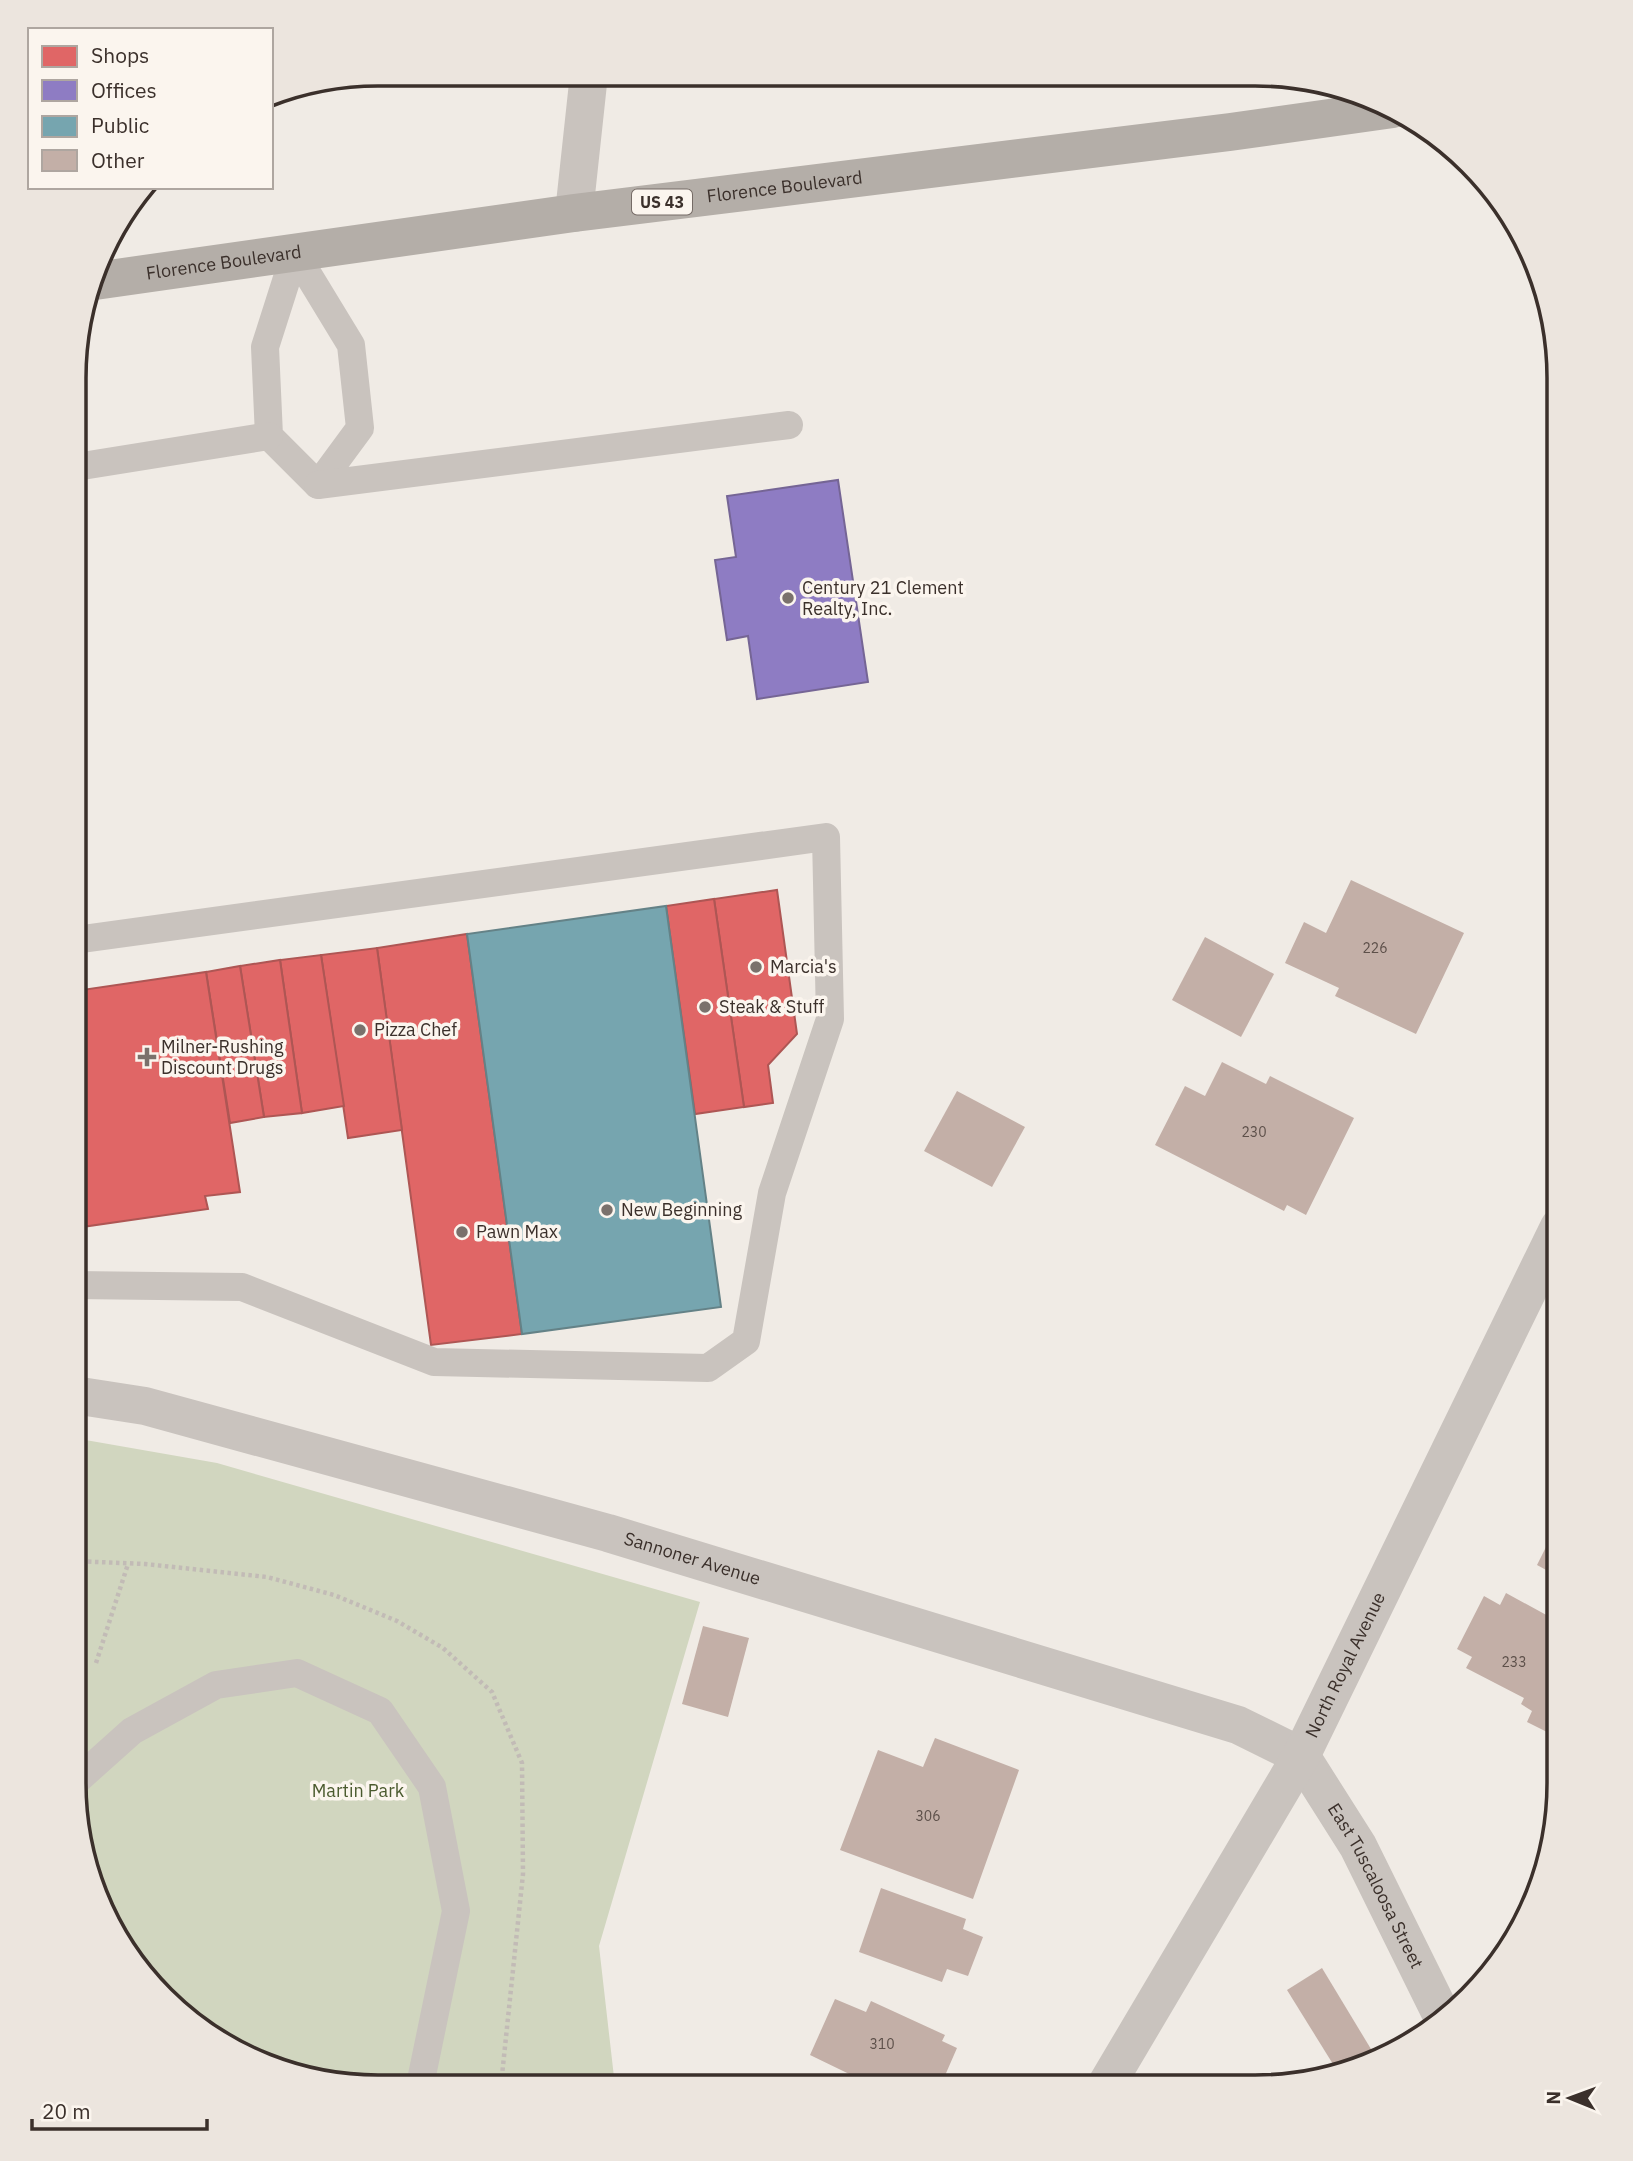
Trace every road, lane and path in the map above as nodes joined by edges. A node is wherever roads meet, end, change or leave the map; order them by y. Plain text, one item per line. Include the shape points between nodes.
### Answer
1 (588, 86) edge
2 (1374, 111) edge
3 (574, 213) junction
4 (295, 253) junction
5 (103, 280) edge
6 (789, 425) dead end
7 (269, 436) junction
8 (86, 465) edge
9 (318, 485) junction
10 (86, 938) edge
11 (1547, 1252) edge
12 (86, 1285) edge
13 (86, 1397) edge
14 (128, 1564) dead end
15 (96, 1662) dead end
16 (1301, 1756) junction
17 (86, 1772) edge
18 (1439, 2010) edge
19 (422, 2075) edge
20 (1112, 2075) edge

1 - 3 street
2 - 3 highway, Florence Boulevard / US 43
3 - 4 highway, Florence Boulevard / US 43
4 - 5 highway, Florence Boulevard / US 43
4 - 7 lane via 265,347
4 - 9 lane via 351,345 360,428
6 - 9 lane
7 - 8 lane
7 - 9 lane
10 - 12 lane via 826,837 830,1019 772,1193 746,1341 708,1368 434,1362 243,1287
11 - 16 street, North Royal Avenue
13 - 16 street, Sannoner Avenue via 145,1406 608,1533 1238,1725
14 - 15 path
16 - 18 street, East Tuscaloosa Street via 1358,1846
16 - 20 street, North Royal Avenue
17 - 19 lane via 132,1731 216,1685 297,1673 380,1711 432,1787 456,1912

